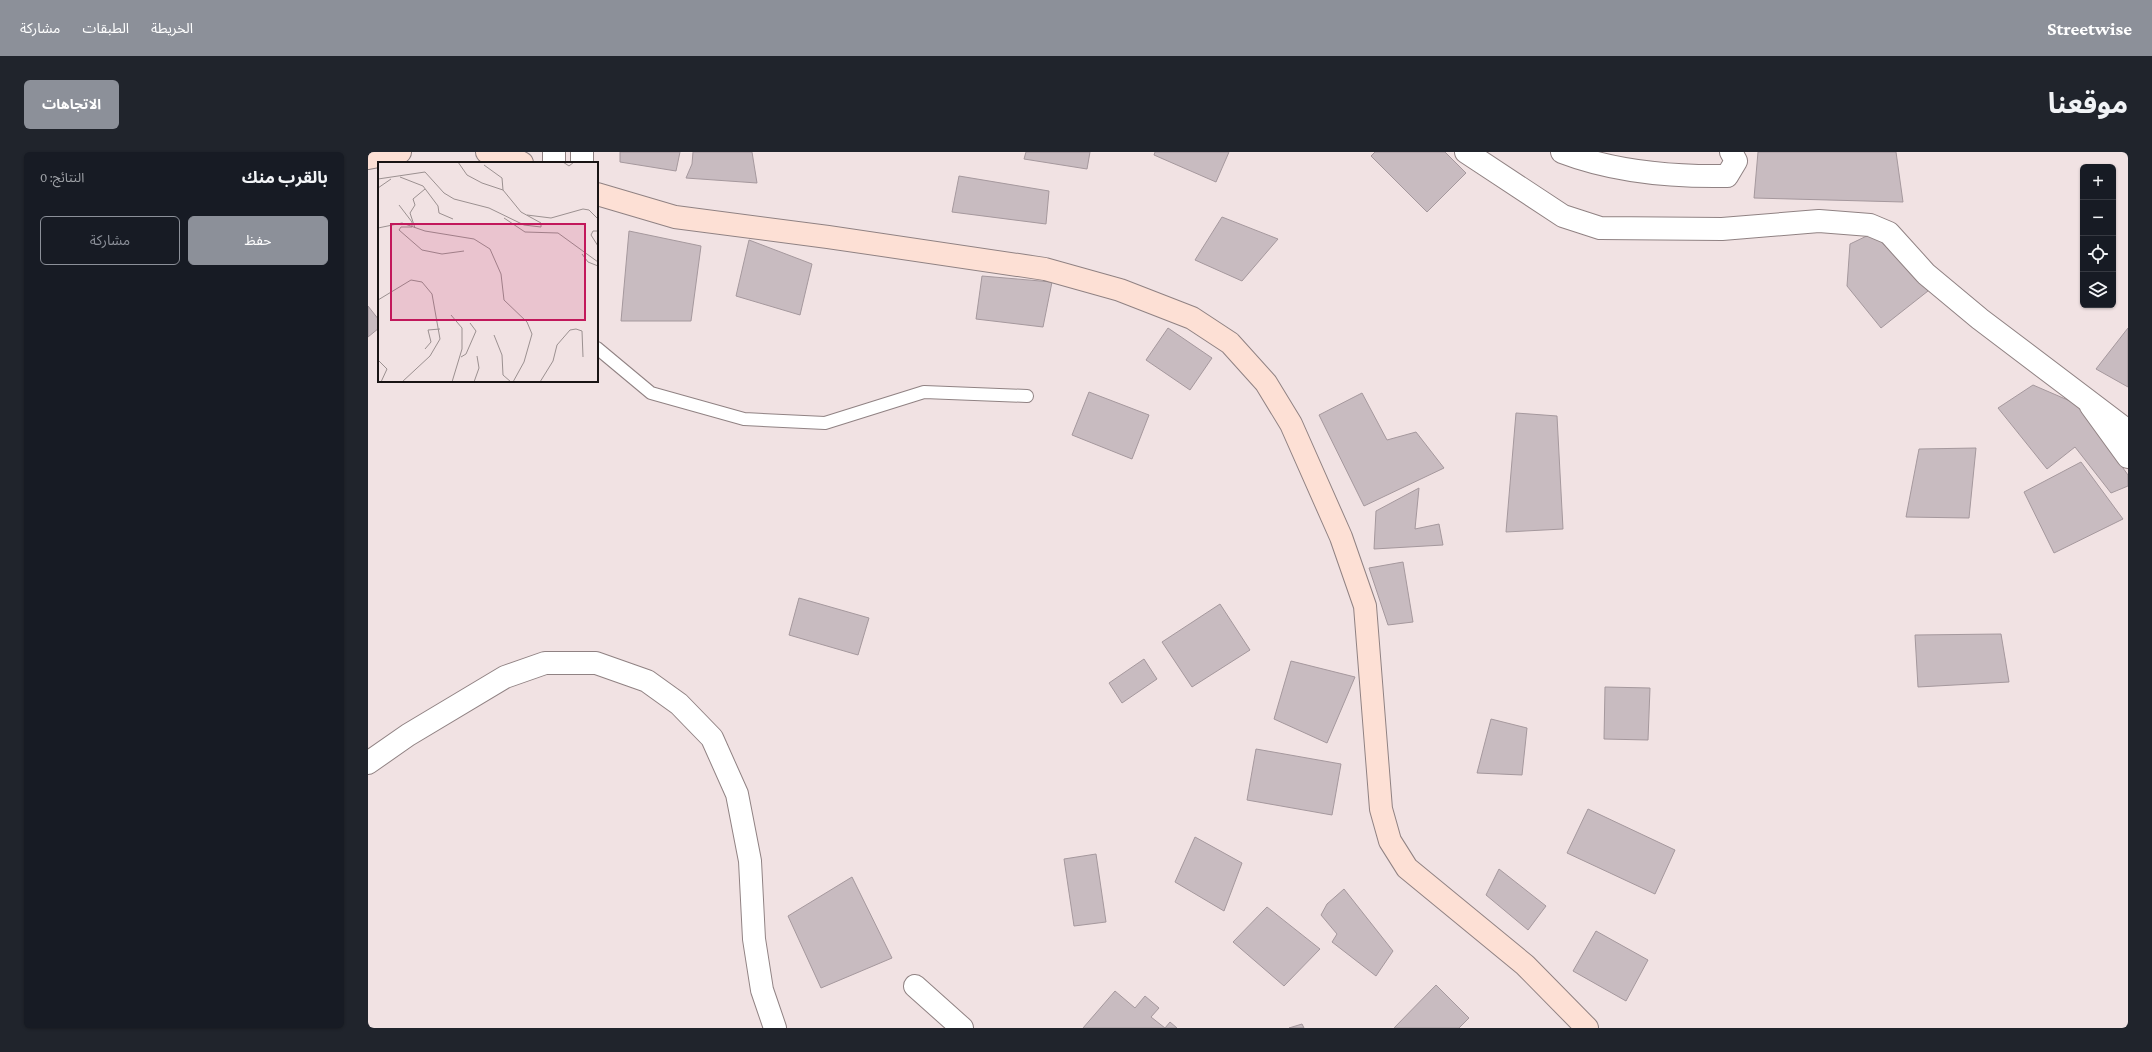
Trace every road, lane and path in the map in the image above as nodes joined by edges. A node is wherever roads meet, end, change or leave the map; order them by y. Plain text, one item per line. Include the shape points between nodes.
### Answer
1 (400, 152) edge
2 (488, 152) edge
3 (1466, 152) edge
4 (1562, 152) edge
5 (1731, 152) edge
6 (368, 158) edge
7 (520, 162) edge
8 (598, 194) edge
9 (598, 349) edge
10 (1027, 396) dead end
11 (2085, 398) junction
12 (2128, 431) edge
13 (2128, 457) edge
14 (368, 763) edge
15 (915, 986) dead end
16 (775, 1028) edge
17 (962, 1028) edge
18 (1587, 1028) edge

1 - 6 main road
2 - 7 main road
3 - 11 street via 1564,216 1600,228 1722,229 1819,222 1870,225 1889,233 1926,274 1980,319
4 - 5 street via 1610,166 1682,176 1727,176 1736,161
8 - 18 main road via 675,218 828,237 1045,269 1120,290 1192,318 1230,343 1266,383 1291,424 1341,537 1365,606 1381,809 1390,841 1407,868 1525,965
9 - 10 lane via 651,393 744,419 825,423 924,392
11 - 12 street
11 - 13 street
14 - 16 street via 408,735 505,677 545,663 596,662 647,681 679,704 712,738 738,794 750,861 754,939 761,982
15 - 17 street

